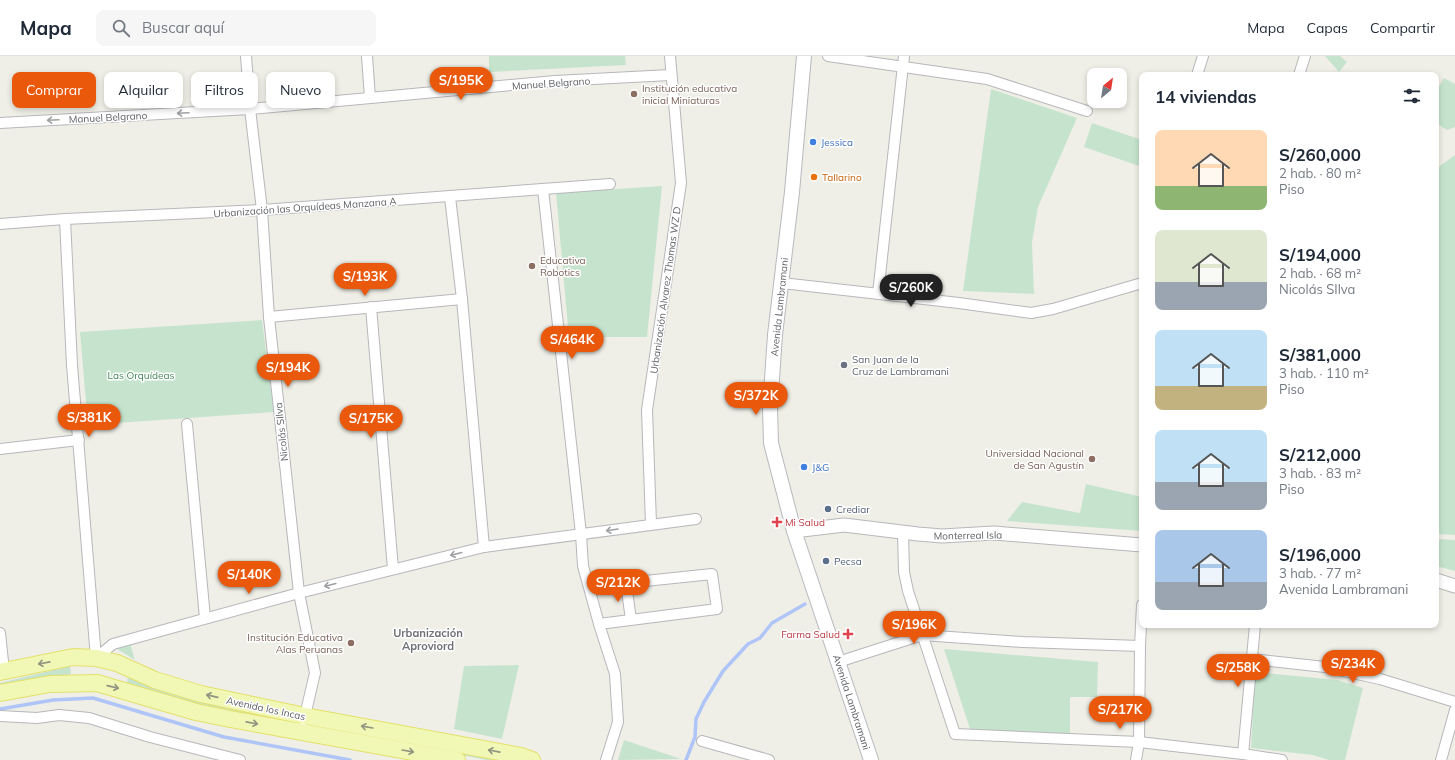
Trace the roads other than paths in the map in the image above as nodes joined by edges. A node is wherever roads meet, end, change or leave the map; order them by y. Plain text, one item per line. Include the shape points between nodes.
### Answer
1 (246, 56) edge
2 (367, 56) edge
3 (670, 56) edge
4 (804, 56) edge
5 (828, 56) edge
6 (1203, 56) edge
7 (1304, 56) edge
8 (904, 61) edge
9 (1198, 72) edge
10 (1300, 72) edge
11 (670, 75) junction
12 (370, 98) junction
13 (250, 109) junction
14 (1087, 111) dead end
15 (0, 123) edge
16 (610, 184) dead end
17 (543, 189) junction
18 (450, 197) junction
19 (262, 210) junction
20 (65, 219) junction
21 (0, 224) edge
22 (782, 283) junction
23 (1139, 284) edge
24 (878, 294) junction
25 (462, 299) junction
26 (371, 308) junction
27 (269, 317) junction
28 (187, 424) dead end
29 (78, 440) junction
30 (0, 449) edge
31 (696, 518) dead end
32 (651, 524) junction
33 (794, 531) junction
34 (903, 533) junction
35 (581, 534) junction
36 (1139, 545) edge
37 (484, 547) junction
38 (393, 569) junction
39 (1439, 581) edge
40 (1455, 586) edge
41 (299, 593) junction
42 (205, 618) junction
43 (631, 620) junction
44 (598, 624) junction
45 (1141, 628) edge
46 (1255, 628) edge
47 (0, 633) edge
48 (922, 635) junction
49 (1140, 646) junction
50 (73, 657) junction
51 (96, 658) junction
52 (1252, 659) junction
53 (838, 662) junction
54 (1, 672) edge
55 (75, 682) junction
56 (164, 683) junction
57 (33, 687) junction
58 (0, 693) edge
59 (0, 700) edge
60 (160, 701) junction
61 (1455, 702) edge
62 (1455, 710) edge
63 (0, 716) edge
64 (305, 716) junction
65 (301, 733) junction
66 (441, 740) junction
67 (702, 740) dead end
68 (1139, 742) junction
69 (1243, 754) junction
70 (437, 756) junction
71 (240, 760) edge
72 (457, 760) edge
73 (532, 760) edge
74 (606, 760) edge
75 (769, 760) edge
76 (871, 760) edge
77 (1136, 760) edge
78 (1282, 760) edge
79 (1441, 760) edge

1 - 13 street, Nicolás SIlva
2 - 12 street
3 - 11 street, Urbanización Alvarez Thomas WZ D
4 - 22 main road, Avenida Lambramani
5 - 8 street
6 - 9 street
7 - 10 street
8 - 14 street via 987,79
8 - 24 street
11 - 12 street, Manuel Belgrano via 555,81
11 - 32 street, Urbanización Alvarez Thomas WZ D via 681,183 647,410
12 - 13 street, Manuel Belgrano
13 -> 15 street, Manuel Belgrano
13 - 19 street, Nicolás SIlva
16 - 17 street, Urbanización las Orquídeas Manzana A
17 - 18 street, Urbanización las Orquídeas Manzana A
17 - 35 street
18 - 19 street, Urbanización las Orquídeas Manzana A
18 - 25 street
19 - 20 street, Urbanización las Orquídeas Manzana A
19 - 27 street, Nicolás SIlva
20 - 21 street, Urbanización las Orquídeas Manzana A
20 - 29 street
22 - 24 street
22 - 33 main road, Avenida Lambramani via 775,335 769,426
23 - 24 street via 1035,313
25 - 26 street
25 - 37 street
26 - 27 street
26 - 38 street
27 - 41 street, Nicolás SIlva
28 - 42 street
29 - 30 street
29 - 51 street
31 - 32 street
32 -> 35 street
33 - 34 street, Monterreal Isla via 844,525
33 - 53 main road, Avenida Lambramani
34 - 36 street, Monterreal Isla via 942,536 994,533
34 - 48 street via 904,572
35 - 37 street
35 - 44 street via 583,566
37 -> 38 street
38 -> 41 street
39 - 40 street
41 - 42 street
41 - 64 street, Nicolás SIlva via 315,672
42 - 51 street via 113,644
43 - 43 street via 717,608 712,574 626,583
43 - 44 street
44 - 74 street via 616,680 618,722
45 - 49 street
46 - 52 street
47 - 54 street
48 - 49 street
48 - 53 street
48 - 68 street via 955,734
49 - 68 street
50 - 51 main road, Avenida los Incas
50 -> 54 main road, Avenida los Incas
50 - 55 main road via 80,672
51 - 56 main road, Avenida los Incas via 117,663
52 - 61 street via 1325,667 1380,679
52 - 69 street
53 - 76 main road, Avenida Lambramani
55 - 57 main road, Avenida los Incas
55 -> 60 main road, Avenida los Incas via 97,683
56 - 60 main road
64 -> 56 main road, Avenida los Incas via 201,694
57 - 58 main road, Avenida los Incas
57 - 59 main road
60 -> 65 main road, Avenida los Incas via 196,712
62 - 79 street
63 - 71 street via 37,718 59,715 89,718
64 - 65 street, Nicolás SIlva
66 -> 64 main road, Avenida los Incas
65 -> 70 main road, Avenida los Incas
66 - 70 main road
73 -> 66 main road, Avenida los Incas
67 - 75 street
68 - 69 street
68 - 77 street
69 - 78 street
70 - 72 main road, Avenida los Incas

